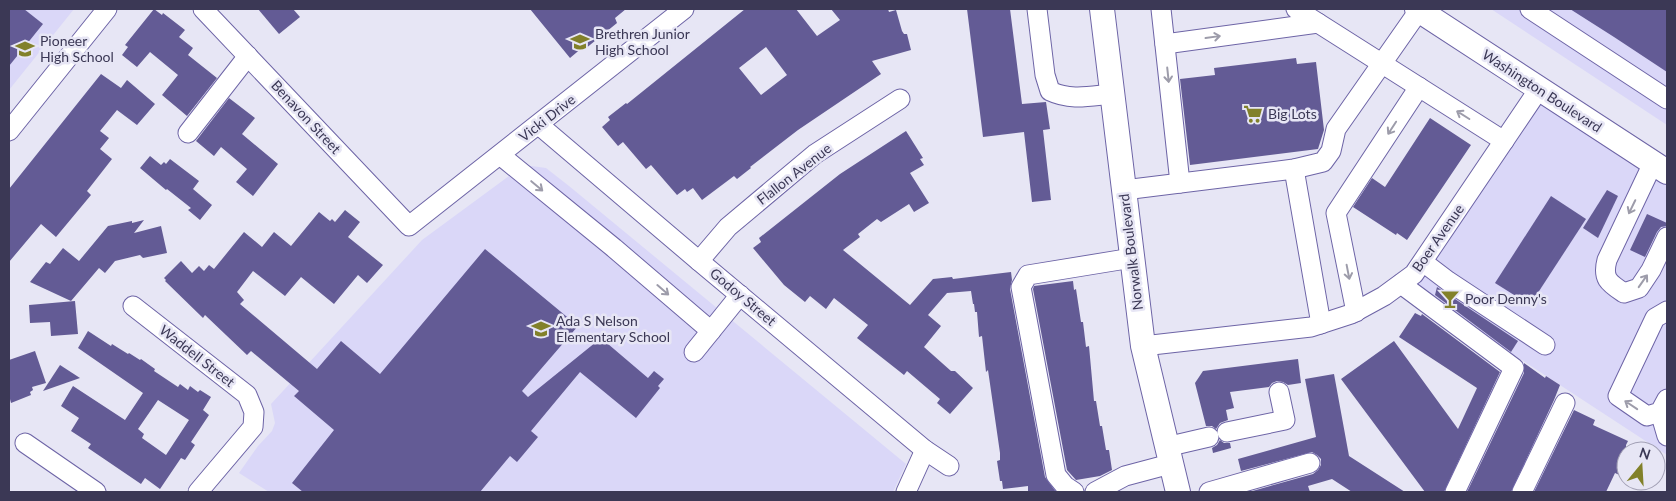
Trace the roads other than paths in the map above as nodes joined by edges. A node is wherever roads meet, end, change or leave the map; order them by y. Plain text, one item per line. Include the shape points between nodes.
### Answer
1 (107, 9) edge
2 (203, 9) edge
3 (684, 9) edge
4 (1037, 9) edge
5 (1107, 9) edge
6 (1161, 9) edge
7 (1296, 9) edge
8 (1419, 9) edge
9 (1530, 9) edge
10 (1318, 23) junction
11 (1165, 44) junction
12 (248, 56) junction
13 (1382, 64) junction
14 (1418, 87) junction
15 (1539, 89) junction
16 (1112, 94) junction
17 (900, 99) dead end
18 (1667, 99) edge
19 (539, 125) junction
20 (9, 131) edge
21 (188, 133) dead end
22 (1504, 141) junction
23 (500, 155) junction
24 (1660, 168) edge
25 (1294, 169) junction
26 (1180, 183) junction
27 (1124, 190) junction
28 (409, 226) joint
29 (1667, 237) edge
30 (1132, 258) junction
31 (699, 261) junction
32 (1423, 262) junction
33 (1401, 284) junction
34 (740, 295) junction
35 (133, 306) dead end
36 (1667, 311) edge
37 (1356, 312) junction
38 (1321, 324) junction
39 (710, 331) junction
40 (1545, 345) dead end
41 (1142, 346) junction
42 (694, 352) dead end
43 (1279, 392) dead end
44 (1565, 402) dead end
45 (1664, 405) edge
46 (1667, 436) edge
47 (24, 443) dead end
48 (925, 450) junction
49 (1168, 456) junction
50 (1310, 463) dead end
51 (949, 466) dead end
52 (96, 492) edge
53 (198, 492) edge
54 (906, 492) edge
55 (1074, 492) edge
56 (1095, 492) edge
57 (1178, 492) edge
58 (1209, 492) edge
59 (1455, 492) edge
60 (1522, 492) edge

1 - 20 street
2 - 12 street, Benavon Street
3 - 19 street, Vicki Drive
4 - 16 street via 1050,91 1075,98
5 - 16 main road, Norwalk Boulevard
6 - 11 street
7 - 10 street
8 - 13 street
8 - 15 main road, Washington Boulevard
9 - 18 street
11 -> 10 street
10 - 13 street
11 -> 26 street
12 - 21 street
12 - 28 street, Benavon Street
13 - 14 street
13 - 25 street via 1336,129 1331,151 1324,162
22 -> 14 street
14 -> 37 street via 1336,213
15 - 22 street, Boer Avenue
15 - 24 main road, Washington Boulevard
16 - 27 main road, Norwalk Boulevard
17 - 31 street, Flallon Avenue via 815,154 728,227
19 - 23 street, Vicki Drive
19 - 31 street, Godoy Street
22 - 32 street, Boer Avenue
23 - 28 street, Vicki Drive
23 -> 39 street
24 -> 29 street via 1607,260 1604,270 1608,282 1624,293 1639,288
25 - 26 street
25 - 38 street
26 - 27 street
27 - 30 main road, Norwalk Boulevard
30 - 41 main road, Norwalk Boulevard
30 - 55 street via 1028,275 1021,287 1056,475
31 - 34 street, Godoy Street
32 - 33 street, Boer Avenue
32 - 40 street
33 - 37 street, Boer Avenue
33 - 59 street via 1514,368
34 - 39 street
34 - 48 street, Godoy Street
35 - 53 street, Waddell Street via 247,395 254,412 254,427
45 -> 36 street via 1647,416 1618,396 1655,318
37 - 38 street, Boer Avenue
38 - 41 street, Boer Avenue
39 - 42 street
41 - 49 main road, Norwalk Boulevard
43 - 49 street via 1285,420 1218,435
44 - 60 street
45 - 46 street
47 - 52 street
48 - 51 street, Godoy Street
48 - 54 street
49 - 56 street
49 - 57 main road, Norwalk Boulevard
50 - 58 street

